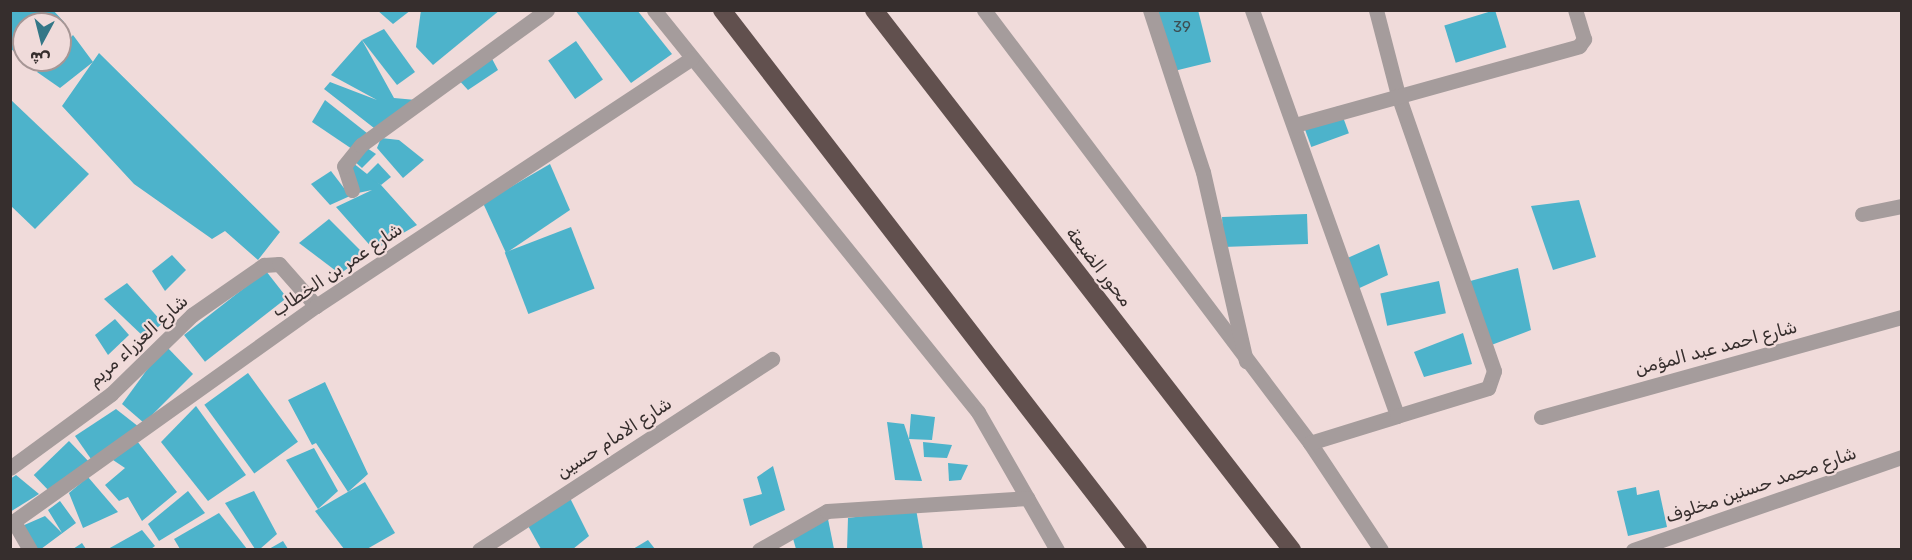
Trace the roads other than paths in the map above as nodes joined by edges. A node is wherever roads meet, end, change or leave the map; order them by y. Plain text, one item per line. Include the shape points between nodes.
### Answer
1 (547, 10) edge
2 (654, 10) edge
3 (722, 10) edge
4 (874, 10) edge
5 (984, 10) edge
6 (1150, 10) edge
7 (1252, 10) edge
8 (1376, 10) edge
9 (1575, 10) edge
10 (692, 58) junction
11 (1398, 95) junction
12 (1295, 125) junction
13 (352, 190) dead end
14 (1902, 206) edge
15 (1862, 214) dead end
16 (316, 306) junction
17 (1902, 317) edge
18 (771, 359) dead end
19 (1246, 364) junction
20 (1397, 416) junction
21 (1541, 417) dead end
22 (1310, 443) junction
23 (1902, 457) edge
24 (10, 468) edge
25 (1028, 498) junction
26 (12, 523) edge
27 (30, 549) edge
28 (479, 549) edge
29 (759, 549) edge
30 (1057, 549) edge
31 (1138, 549) edge
32 (1292, 549) edge
33 (1381, 549) edge
34 (1633, 549) edge

1 - 13 street via 361,145 344,166
2 - 10 street
3 - 31 highway
4 - 32 highway, محور الضبعة
5 - 19 street
6 - 19 street via 1211,204
7 - 12 street
8 - 11 street
9 - 11 street via 1584,39 1579,46
10 - 16 street, شارع عمر بن الخطاب
10 - 25 street via 978,412
11 - 12 street
11 - 20 street via 1494,377 1488,388
12 - 20 street
14 - 15 street
16 - 24 street, شارع العزراء مريم via 279,264 264,265 192,315 111,394
16 - 26 street, شارع عمر بن الخطاب
17 - 21 street, شارع احمد عبد المؤمن
18 - 28 street, شارع الامام حسين
19 - 22 street
20 - 22 street
22 - 33 street
23 - 34 street, شارع محمد حسنين مخلوف
25 - 29 street via 827,511
25 - 30 street
26 - 27 street

